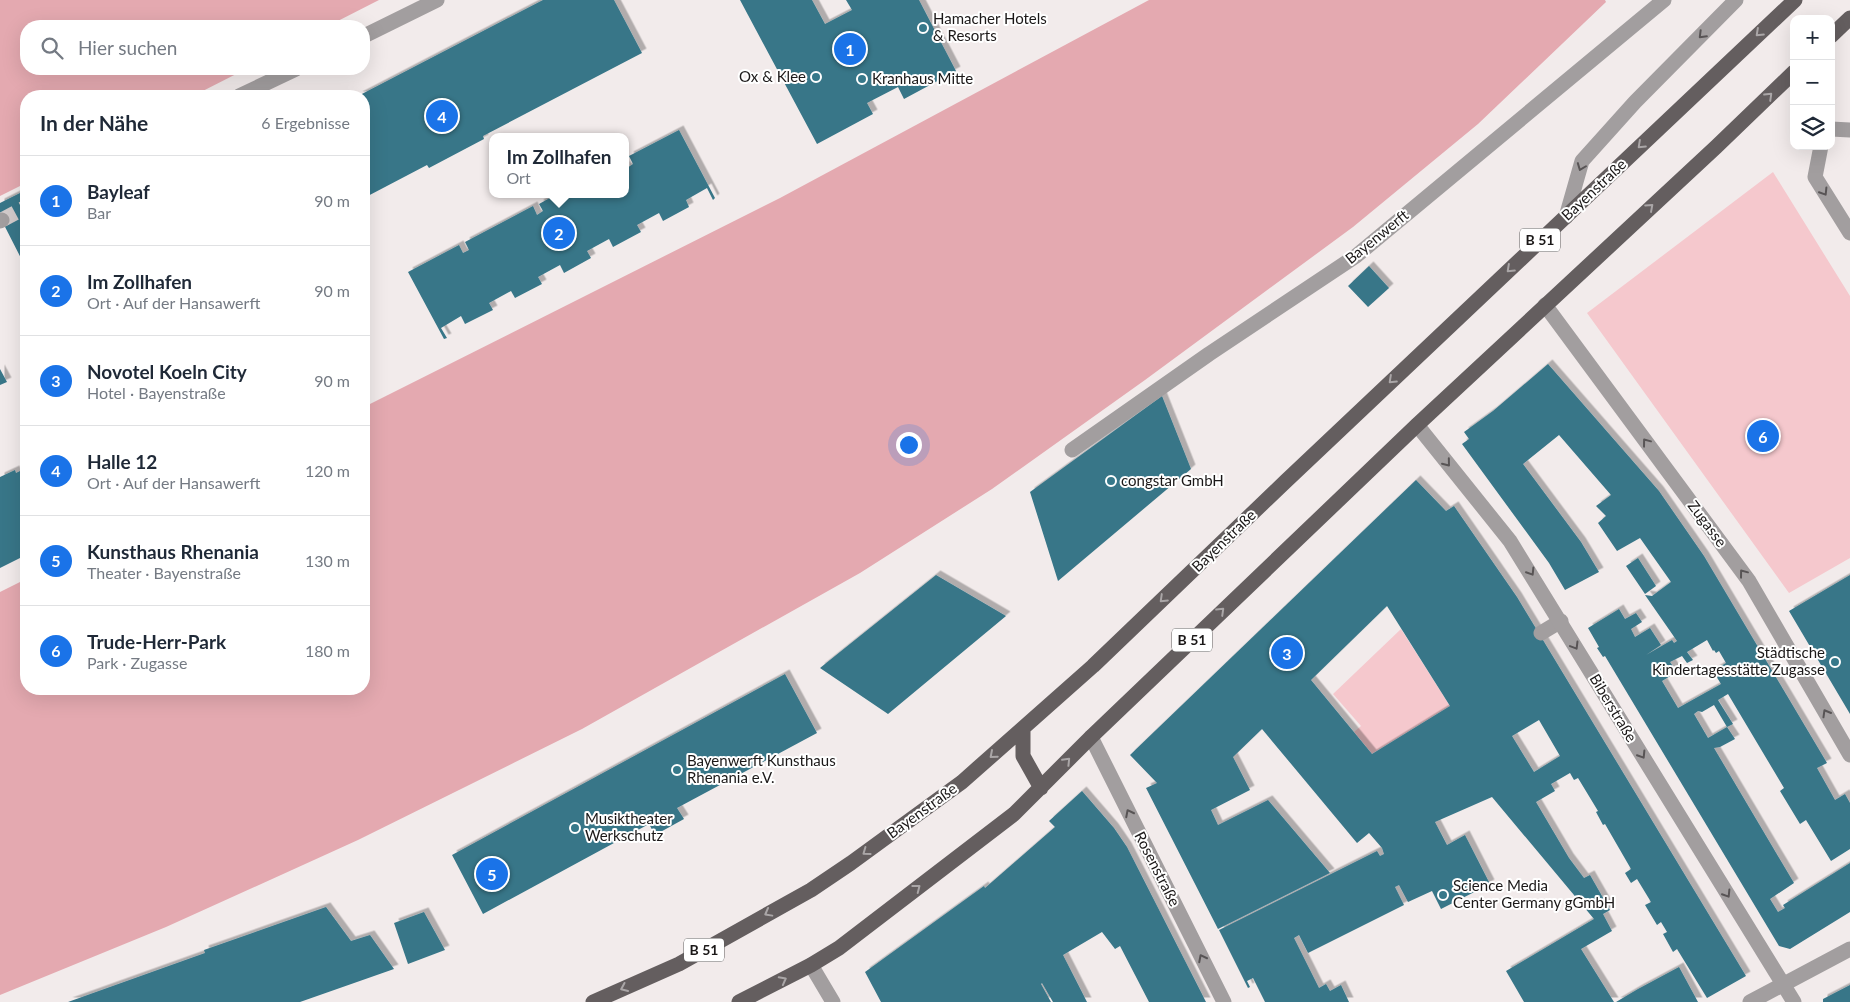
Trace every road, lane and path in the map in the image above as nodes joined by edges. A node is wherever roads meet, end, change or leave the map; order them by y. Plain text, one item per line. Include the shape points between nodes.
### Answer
1 (437, 0) edge
2 (1664, 0) edge
3 (1736, 0) edge
4 (1795, 0) edge
5 (1850, 18) edge
6 (1835, 32) edge
7 (370, 33) edge
8 (283, 75) edge
9 (1790, 79) edge
10 (252, 90) edge
11 (1835, 129) edge
12 (1850, 130) edge
13 (1820, 150) edge
14 (1566, 216) junction
15 (1850, 233) edge
16 (1545, 305) junction
17 (1417, 425) junction
18 (1072, 450) dead end
19 (1561, 621) junction
20 (1542, 633) dead end
21 (1023, 729) junction
22 (1091, 736) junction
23 (1850, 755) edge
24 (1041, 788) junction
25 (1850, 949) edge
26 (811, 965) junction
27 (1783, 984) junction
28 (593, 1002) edge
29 (740, 1002) edge
30 (833, 1002) edge
31 (1224, 1002) edge
32 (1750, 1002) edge
33 (1794, 1002) edge

1 - 7 street
2 - 18 street, Bayenwerft via 1356,256
3 -> 14 street via 1582,161
4 -> 14 main road, Bayenstraße / B 51
5 - 6 main road
8 - 10 street
16 -> 9 main road, B 51
11 - 12 street
13 -> 15 street via 1815,177
14 -> 21 main road, Bayenstraße / B 51
16 - 17 main road, B 51
23 -> 16 street, Zugasse via 1749,581
17 -> 19 street, Biberstraße via 1510,541
22 -> 17 main road, B 51
19 - 20 street
19 -> 27 street, Biberstraße
21 - 24 main road via 1023,756
21 -> 28 main road, Bayenstraße / B 51 via 962,782 811,890 678,964
24 -> 22 main road, B 51
31 -> 22 street, Rosenstraße
26 -> 24 main road, B 51 via 839,948 1014,814
25 - 27 street
29 -> 26 main road, B 51
26 - 30 street
27 - 32 street
27 - 33 street, Biberstraße

